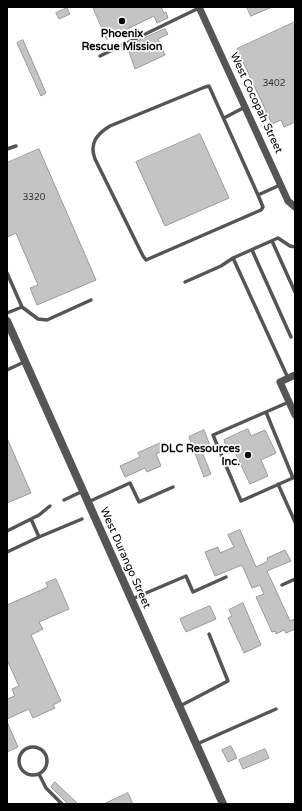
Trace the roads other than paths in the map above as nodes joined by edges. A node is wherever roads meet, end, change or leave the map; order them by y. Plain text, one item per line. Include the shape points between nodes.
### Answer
1 (199, 7) edge
2 (100, 56) dead end
3 (245, 107) junction
4 (224, 118) junction
5 (16, 146) dead end
6 (7, 149) edge
7 (281, 184) junction
8 (258, 195) junction
9 (295, 207) edge
10 (272, 241) junction
11 (295, 248) edge
12 (252, 250) junction
13 (233, 258) junction
14 (7, 273) edge
15 (185, 282) dead end
16 (295, 292) edge
17 (91, 300) dead end
18 (22, 306) junction
19 (7, 313) edge
20 (7, 321) edge
21 (291, 337) dead end
22 (25, 362) junction
23 (7, 370) edge
24 (295, 375) edge
25 (288, 378) junction
26 (289, 402) junction
27 (266, 412) junction
28 (295, 416) edge
29 (294, 477) edge
30 (278, 484) junction
31 (173, 487) dead end
32 (83, 491) junction
33 (64, 500) dead end
34 (88, 502) junction
35 (50, 506) dead end
36 (31, 519) junction
37 (82, 519) dead end
38 (295, 522) edge
39 (7, 531) edge
40 (39, 537) junction
41 (7, 552) edge
42 (226, 577) dead end
43 (295, 580) edge
44 (282, 585) dead end
45 (132, 599) junction
46 (209, 634) dead end
47 (180, 706) junction
48 (276, 709) dead end
49 (197, 744) junction
50 (39, 774) junction
51 (62, 804) edge
52 (223, 804) edge

1 - 2 lane
1 - 3 street, West Cocopah Street
3 - 4 lane
3 - 7 street, West Cocopah Street
4 - 8 lane
4 - 8 lane via 209,86 110,126 100,133 92,148 146,260 261,210 263,205
5 - 6 lane
7 - 8 lane
7 - 9 street, West Cocopah Street via 288,200
10 - 11 lane via 278,238
10 - 12 lane
10 - 16 lane
12 - 13 lane
12 - 21 lane
13 - 15 lane
13 - 25 lane
14 - 18 lane
17 - 18 lane via 48,320 38,320
18 - 19 lane
20 - 22 street, West Durango Street
22 - 23 lane
22 - 32 street, West Durango Street
24 - 25 street
25 - 26 street via 280,382
26 - 27 lane
26 - 28 street
27 - 29 lane
27 - 30 lane via 213,435 241,501
29 - 30 lane
30 - 38 lane
31 - 34 lane via 139,502 130,482
32 - 33 lane
32 - 34 street, West Durango Street
34 - 45 street, West Durango Street
35 - 36 lane
36 - 39 lane
36 - 40 lane
37 - 40 lane
40 - 41 lane
42 - 45 lane via 193,592 186,576
43 - 44 lane
45 - 47 street, West Durango Street
46 - 47 lane via 228,681
47 - 49 street, West Durango Street
48 - 49 lane
49 - 52 street, West Durango Street
50 - 50 lane via 46,768 47,759 38,748 28,748 21,755 21,767 31,775
50 - 51 lane via 46,788

